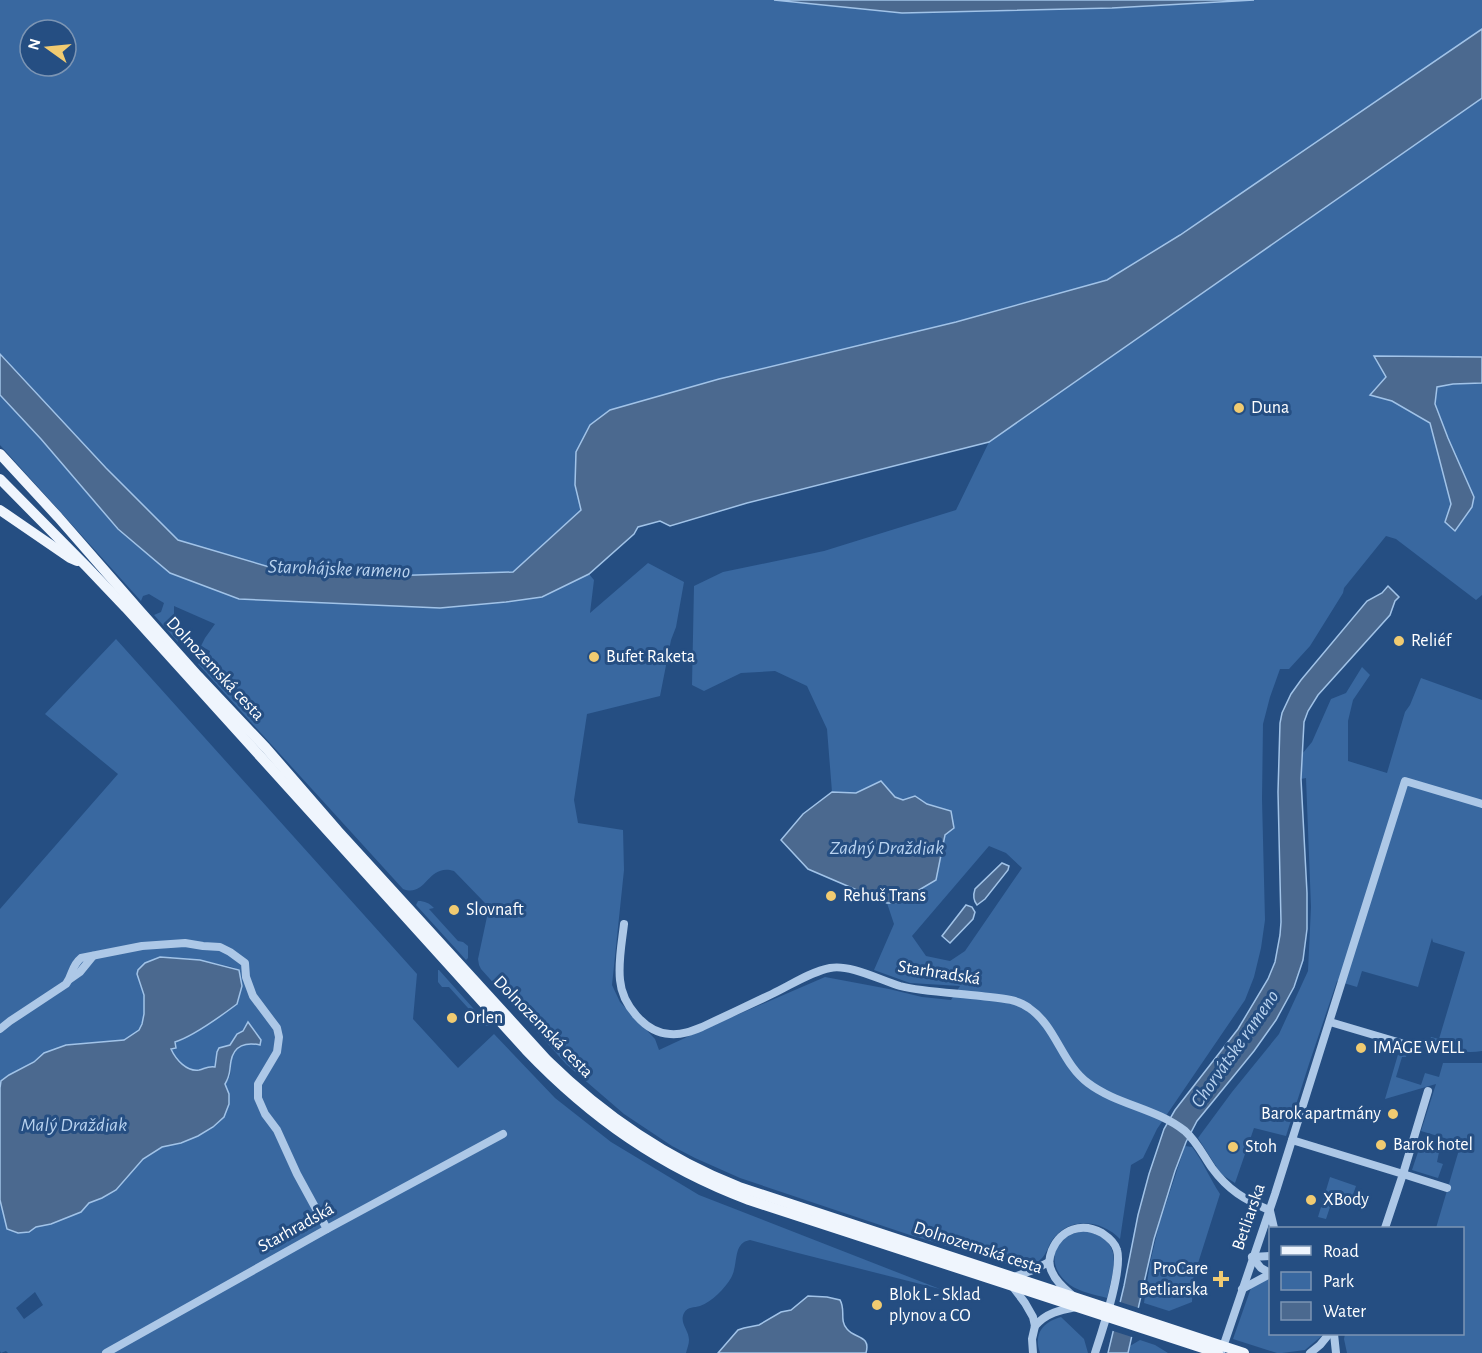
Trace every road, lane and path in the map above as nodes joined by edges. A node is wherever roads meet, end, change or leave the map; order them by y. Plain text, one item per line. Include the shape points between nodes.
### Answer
1 (0, 454) edge
2 (0, 479) edge
3 (0, 510) edge
4 (86, 566) junction
5 (1482, 804) edge
6 (624, 924) dead end
7 (1330, 1022) junction
8 (0, 1029) edge
9 (1401, 1043) dead end
10 (1428, 1091) dead end
11 (503, 1134) dead end
12 (1292, 1140) junction
13 (1403, 1174) junction
14 (1448, 1188) dead end
15 (1269, 1210) junction
16 (1274, 1227) edge
17 (1386, 1227) edge
18 (327, 1229) junction
19 (1269, 1256) edge
20 (1252, 1257) junction
21 (1049, 1262) junction
22 (1269, 1273) edge
23 (1269, 1275) edge
24 (1012, 1282) junction
25 (1242, 1289) junction
26 (1074, 1302) junction
27 (1035, 1326) junction
28 (1328, 1335) edge
29 (1334, 1335) edge
30 (1202, 1343) junction
31 (106, 1353) edge
32 (1033, 1353) edge
33 (1095, 1353) edge
34 (1220, 1353) edge
35 (1244, 1353) edge
36 (1310, 1353) edge
37 (1336, 1353) edge

1 - 24 main road, Dolnozemská cesta via 507,1016 596,1104 660,1149 728,1183
2 - 4 main road, Dolnozemská cesta
3 - 4 main road
4 - 24 main road, Dolnozemská cesta via 526,1050 602,1119 667,1162 727,1191
5 - 7 street, Betliarska via 1405,781
6 - 15 street, Starhradská via 620,951 624,995 643,1022 670,1035 686,1033 832,968 854,970 902,986 1009,999 1029,1007 1044,1021 1085,1081 1166,1118 1195,1141 1230,1188
7 - 9 street
7 - 12 street, Betliarska
8 - 18 street via 60,990 81,958 142,946 185,943 230,952 245,963 253,996 277,1028 279,1037 277,1052 258,1084 258,1098
10 - 13 street
11 - 18 street, Starhradská
12 - 13 street
12 - 15 street, Betliarska
13 - 14 street
13 - 17 street
15 - 16 street
15 - 20 street, Betliarska
18 - 31 street, Starhradská
19 - 20 street
20 - 22 street
20 - 25 street, Betliarska
21 - 24 street
21 - 26 street via 1057,1281
21 - 33 street via 1058,1239 1076,1228 1097,1230 1116,1247 1117,1269
23 - 25 street
24 - 26 main road, Dolnozemská cesta
24 - 27 street
25 - 34 street, Betliarska
26 - 27 street
26 - 30 main road, Dolnozemská cesta
27 - 32 street
28 - 36 street
29 - 37 street
30 - 34 main road, Dolnozemská cesta
30 - 35 main road, Dolnozemská cesta

